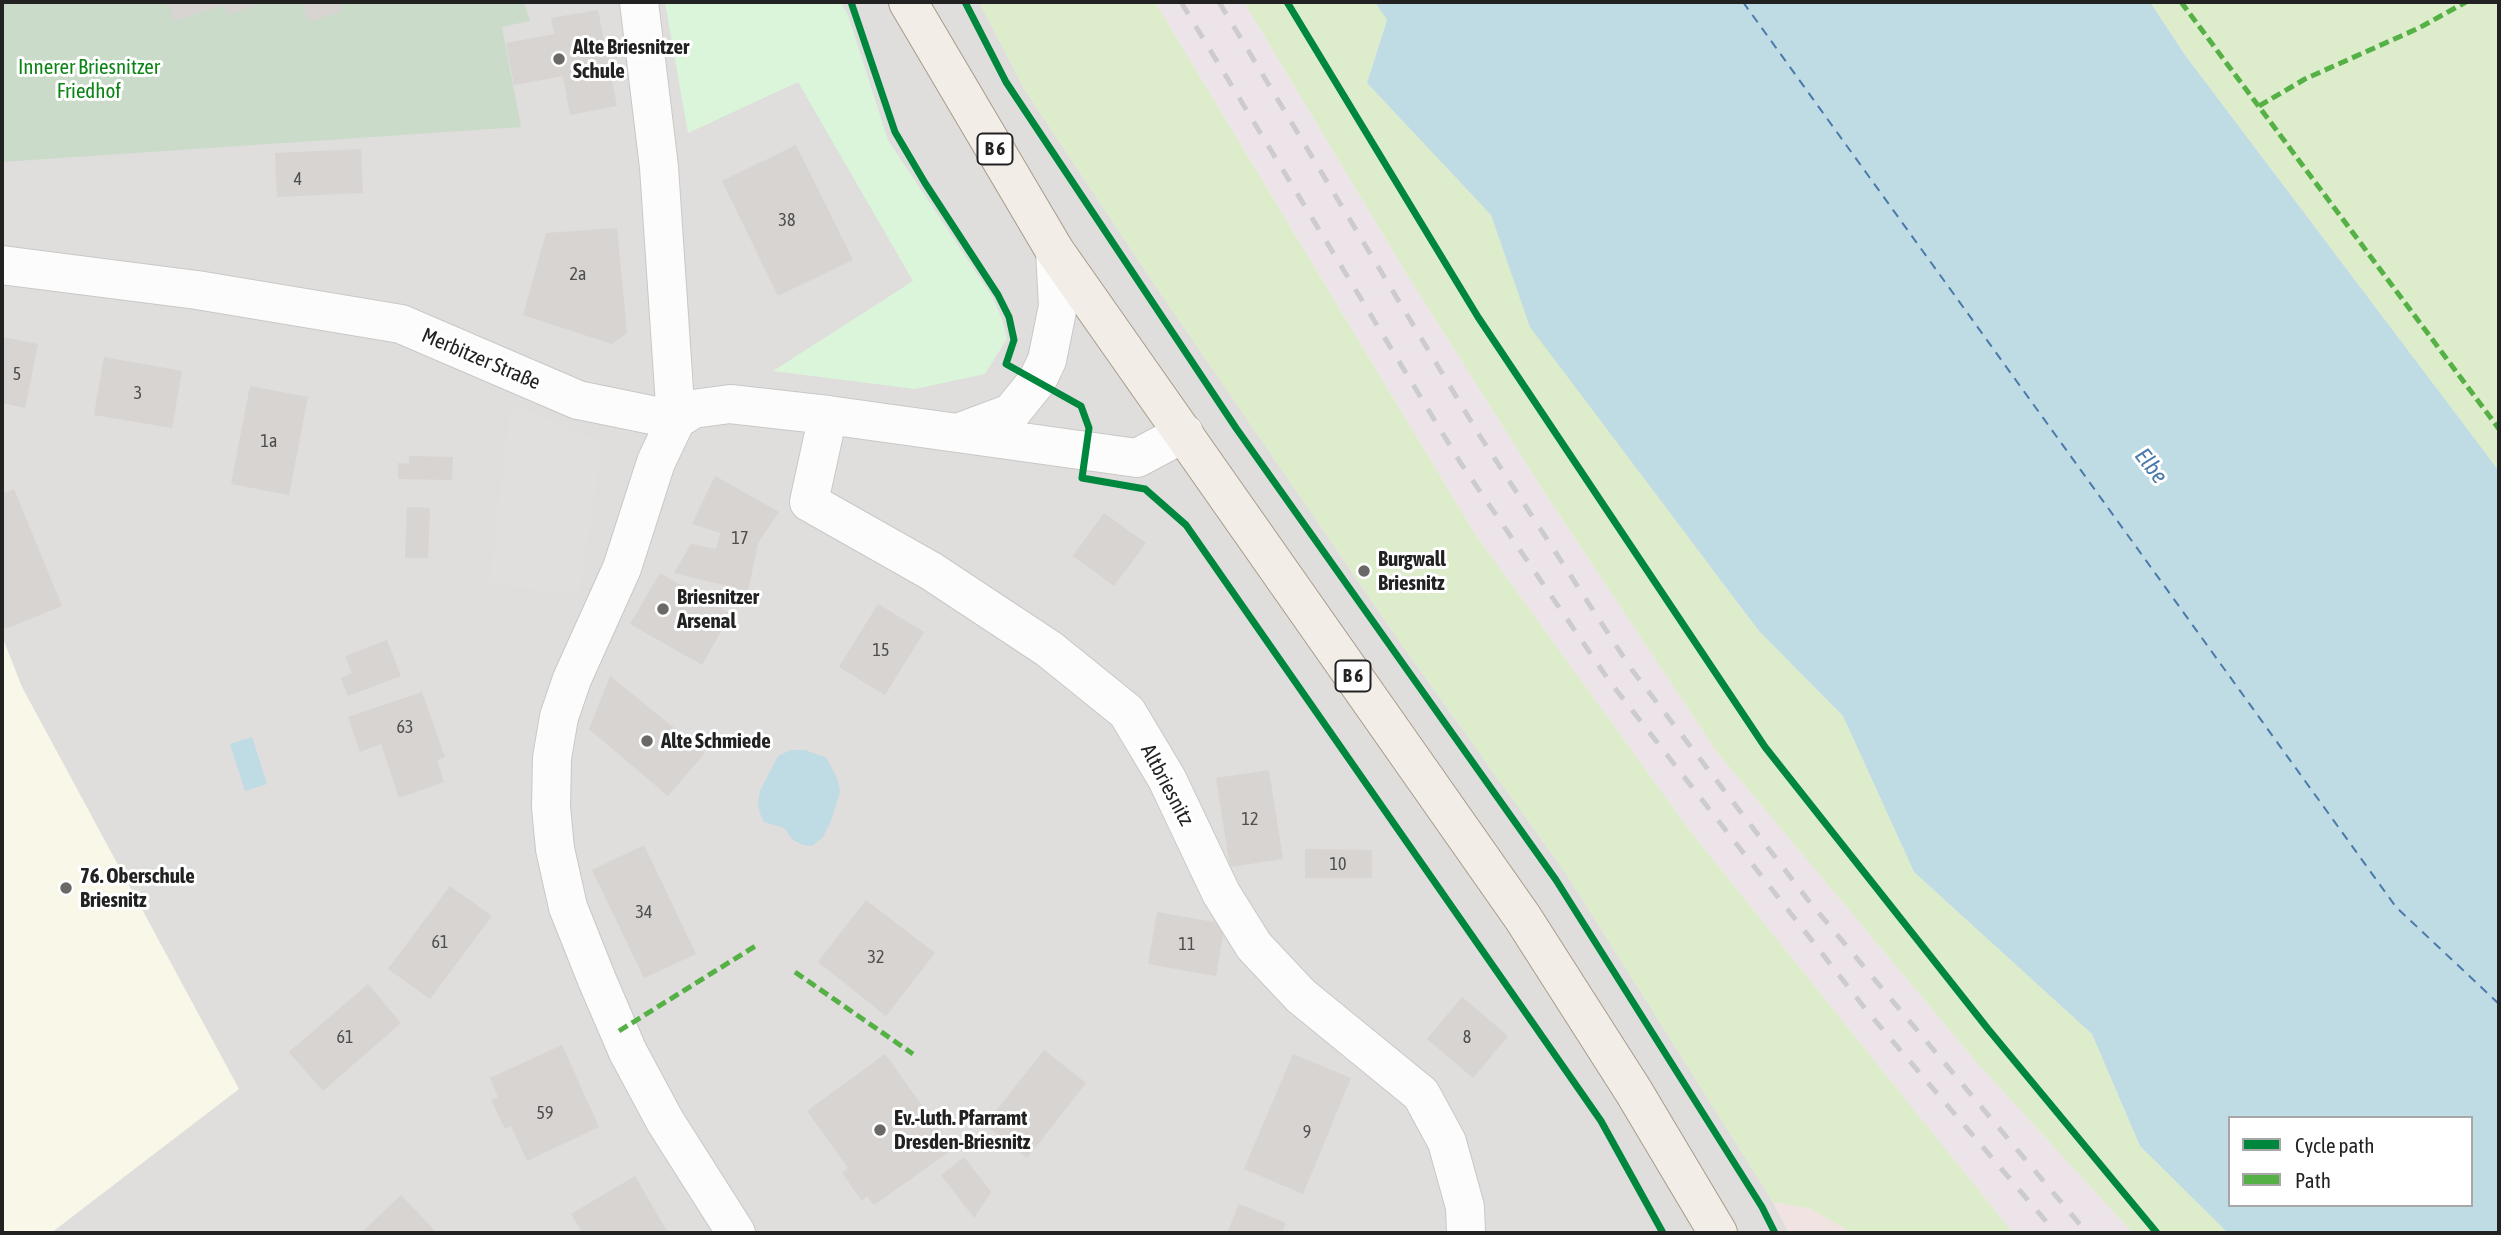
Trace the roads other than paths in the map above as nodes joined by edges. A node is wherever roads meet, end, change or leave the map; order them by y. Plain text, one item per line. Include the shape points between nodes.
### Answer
1 (639, 2) edge
2 (908, 2) edge
3 (1055, 251) junction
4 (2, 265) edge
5 (828, 415) junction
6 (676, 419) junction
7 (957, 433) junction
8 (1184, 433) junction
9 (736, 1233) edge
10 (1465, 1233) edge
11 (1718, 1233) edge

1 - 6 street via 659,167
2 - 3 main road, B 6
3 - 7 street via 1058,306 1048,359 1037,381 1011,413
3 - 8 main road, B 6
4 - 6 street, Merbitzer Straße via 197,290 401,324 578,400
5 - 6 street via 730,404 693,409
5 - 7 street
5 - 10 street, Altbriesnitz via 809,502 930,571 1049,649 1127,712 1167,779 1220,893 1254,946 1301,996 1421,1094 1447,1142 1465,1208
6 - 9 street via 656,462 622,568 559,717 551,807 568,907 597,981 665,1121
7 - 8 street via 1137,458
8 - 11 main road, B 6 via 1523,918

